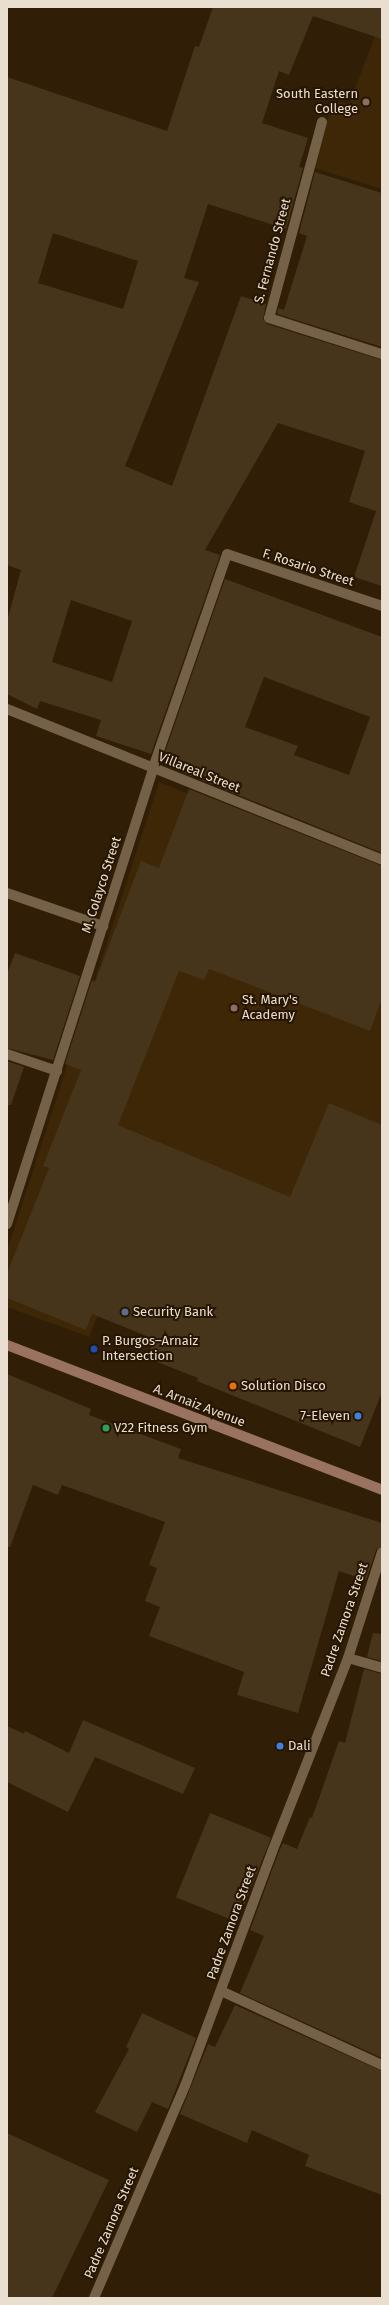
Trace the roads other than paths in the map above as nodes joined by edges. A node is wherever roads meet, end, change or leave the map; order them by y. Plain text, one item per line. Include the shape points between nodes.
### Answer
1 (322, 122) dead end
2 (382, 354) edge
3 (226, 554) joint
4 (382, 606) edge
5 (7, 709) edge
6 (153, 768) junction
7 (382, 860) edge
8 (7, 893) edge
9 (103, 926) junction
10 (7, 1054) edge
11 (57, 1071) junction
12 (7, 1224) edge
13 (7, 1345) edge
14 (382, 1490) edge
15 (382, 1552) edge
16 (348, 1658) junction
17 (382, 1668) edge
18 (221, 1991) junction
19 (382, 2065) edge
20 (94, 2298) edge

1 - 2 street, S. Fernando Street via 269,318
3 - 4 street, F. Rosario Street
3 - 6 street, M. Colayco Street
5 - 6 street, Villareal Street
6 - 7 street, Villareal Street
6 - 9 street, M. Colayco Street
8 - 9 street
9 - 11 street, M. Colayco Street
10 - 11 street
11 - 12 street, M. Colayco Street
13 - 14 main road, A. Arnaiz Avenue
15 - 16 street, Padre Zamora Street
16 - 17 street
16 - 18 street, Padre Zamora Street
18 - 19 street
18 - 20 street, Padre Zamora Street via 185,2086

